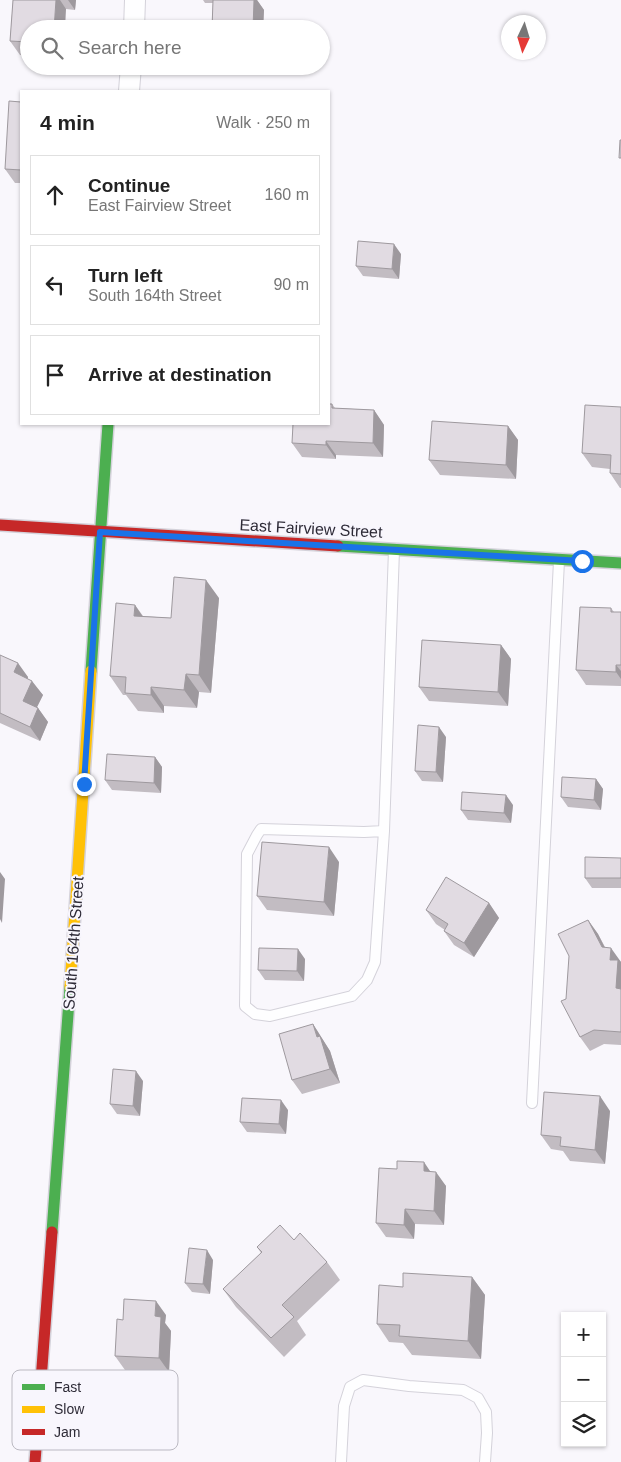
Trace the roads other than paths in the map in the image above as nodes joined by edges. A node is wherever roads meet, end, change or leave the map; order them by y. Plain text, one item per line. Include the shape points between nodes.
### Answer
1 (136, 0) edge
2 (135, 20) edge
3 (131, 75) edge
4 (130, 90) edge
5 (108, 425) edge
6 (0, 525) edge
7 (100, 532) junction
8 (394, 549) junction
9 (559, 560) junction
10 (621, 563) edge
11 (384, 831) junction
12 (532, 1103) dead end
13 (42, 1370) edge
14 (341, 1462) edge
15 (485, 1462) edge

1 - 2 street
3 - 4 street
5 - 7 street, South 164th Street
6 - 7 street, East Fairview Street
7 - 8 street, East Fairview Street
7 - 13 street, South 164th Street
8 - 9 street, East Fairview Street
8 - 11 lane
9 - 10 street, East Fairview Street
9 - 12 lane
11 - 11 lane via 261,829 256,835 247,854 245,1006 254,1014 270,1016 352,996 367,980 375,962
14 - 15 lane via 344,1406 350,1387 363,1380 463,1390 478,1398 486,1412

